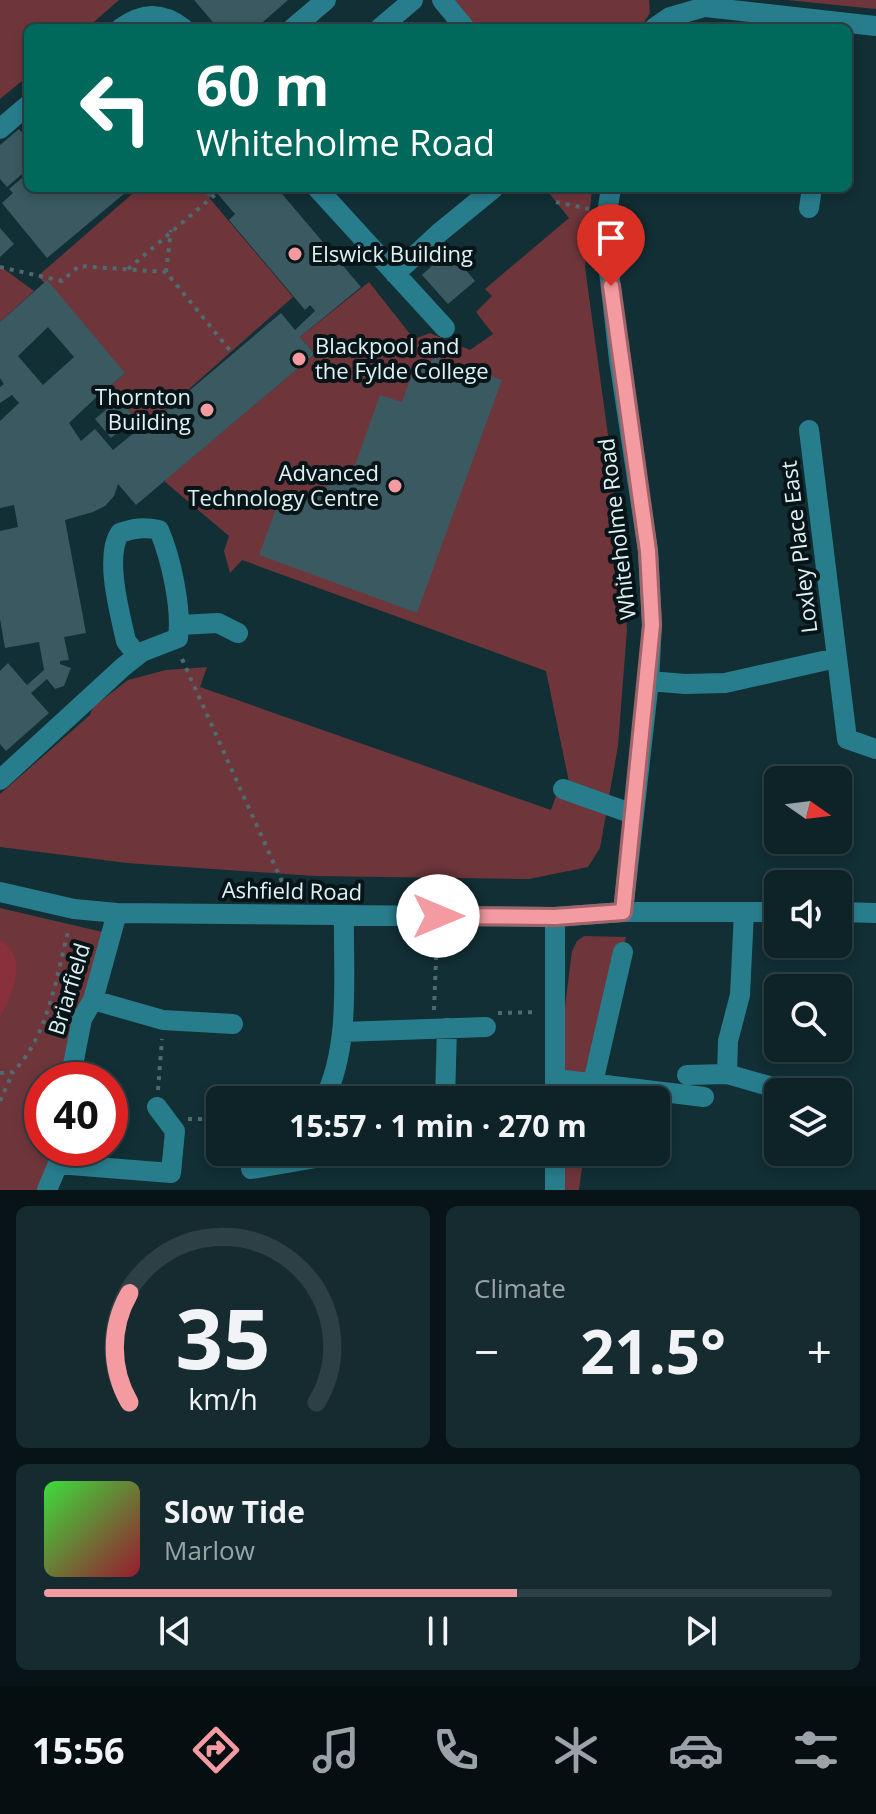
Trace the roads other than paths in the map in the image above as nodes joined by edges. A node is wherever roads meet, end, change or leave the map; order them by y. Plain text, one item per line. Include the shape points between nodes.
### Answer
1 (326, 0) edge
2 (413, 0) edge
3 (442, 0) edge
4 (131, 15) edge
5 (662, 15) edge
6 (178, 24) edge
7 (298, 24) edge
8 (385, 24) edge
9 (462, 24) edge
10 (831, 24) edge
11 (852, 26) edge
12 (876, 26) edge
13 (24, 108) edge
14 (0, 129) edge
15 (321, 192) edge
16 (489, 192) edge
17 (610, 192) edge
18 (395, 274) junction
19 (445, 328) dead end
20 (809, 430) dead end
21 (176, 633) junction
22 (238, 633) dead end
23 (142, 652) junction
24 (836, 658) junction
25 (649, 681) junction
26 (876, 749) edge
27 (0, 780) edge
28 (563, 789) dead end
29 (633, 814) junction
30 (0, 892) edge
31 (623, 912) junction
32 (744, 912) junction
33 (764, 912) edge
34 (852, 912) edge
35 (117, 913) junction
36 (876, 913) edge
37 (344, 916) junction
38 (555, 917) junction
39 (623, 952) dead end
40 (93, 1000) junction
41 (233, 1024) dead end
42 (486, 1027) road end
43 (440, 1029) junction
44 (342, 1032) junction
45 (74, 1062) edge
46 (727, 1074) junction
47 (687, 1075) dead end
48 (764, 1085) edge
49 (331, 1086) edge
50 (444, 1086) edge
51 (556, 1086) edge
52 (592, 1086) edge
53 (670, 1095) edge
54 (704, 1097) dead end
55 (157, 1107) road end
56 (55, 1166) edge
57 (100, 1166) edge
58 (269, 1166) edge
59 (555, 1166) edge
60 (112, 1169) junction
61 (251, 1169) dead end
62 (47, 1190) edge
63 (110, 1190) edge
64 (555, 1190) edge

1 - 7 street
2 - 8 street
3 - 9 street
4 - 6 street via 153,14
5 - 10 street via 722,7
11 - 12 street
13 - 14 street
15 - 18 street
16 - 18 street
17 - 25 street, Whiteholme Road via 608,262 648,551
18 - 19 street
20 - 24 street, Loxley Place East
21 - 22 street via 218,623
21 - 23 street
21 - 23 street via 159,530 120,533 112,552 122,625 126,641
23 - 27 street
24 - 25 street, Loxley Place East via 725,683
24 - 26 street, Loxley Place East via 840,741
25 - 29 street, Whiteholme Road
28 - 29 street
29 - 31 street, Whiteholme Road
30 - 35 street, Ashfield Road
31 - 32 street, Ashfield Road
31 - 38 street, Ashfield Road
32 - 33 street, Ashfield Road
32 - 46 street via 740,995 728,1041
34 - 36 street
35 - 37 street, Ashfield Road
35 - 40 street, Briarfield
37 - 38 street, Ashfield Road
37 - 44 street
38 - 51 street
39 - 52 street
40 - 41 street via 163,1020
40 - 45 street, Briarfield via 82,1019
42 - 43 street
43 - 44 street
43 - 50 street
44 - 49 street
46 - 47 street
46 - 48 street
53 - 54 street
55 - 60 street via 175,1131 171,1173
56 - 62 street
57 - 60 street
58 - 61 street
59 - 64 street
60 - 63 street

